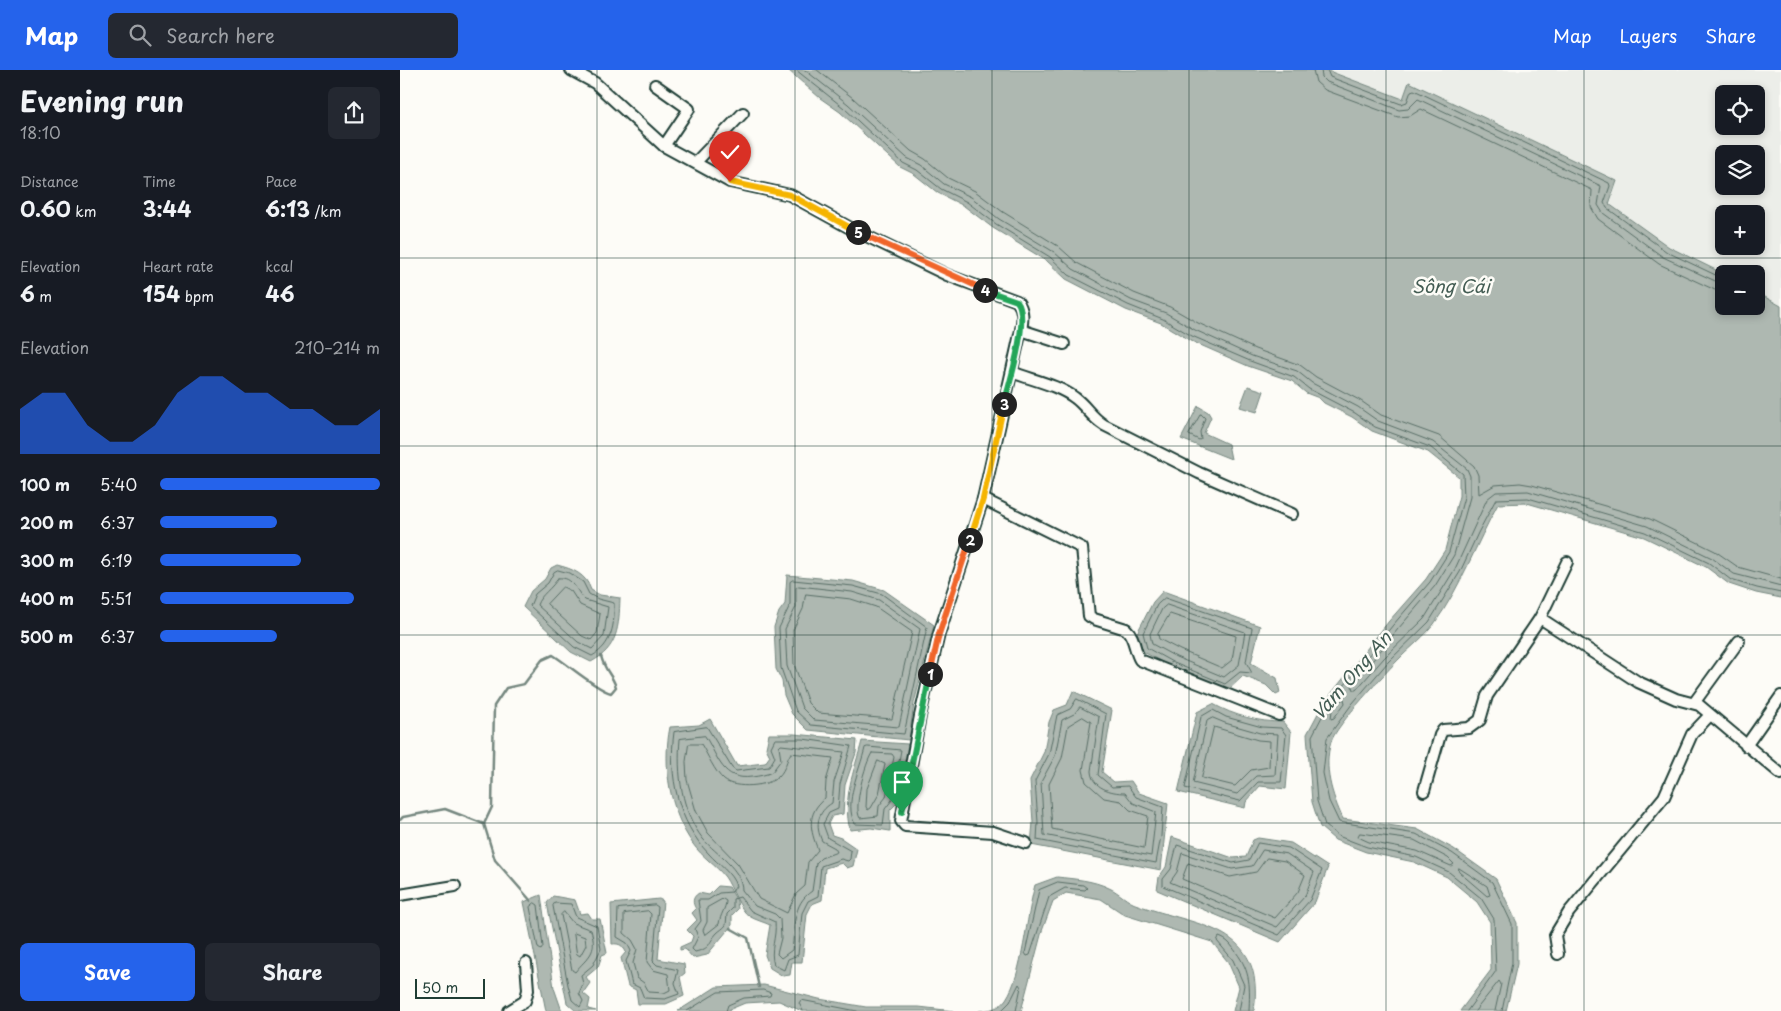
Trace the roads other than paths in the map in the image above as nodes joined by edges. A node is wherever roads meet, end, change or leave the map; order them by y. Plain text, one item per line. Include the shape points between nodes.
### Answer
1 (571, 70) edge
2 (655, 85) dead end
3 (743, 113) dead end
4 (664, 146) junction
5 (696, 162) junction
6 (1021, 330) junction
7 (1064, 344) dead end
8 (1012, 372) junction
9 (983, 499) junction
10 (1292, 514) dead end
11 (1567, 562) dead end
12 (1540, 618) junction
13 (1739, 641) dead end
14 (1781, 696) edge
15 (1694, 704) junction
16 (1279, 715) dead end
17 (1710, 715) junction
18 (1746, 746) junction
19 (1781, 774) edge
20 (1424, 791) dead end
21 (1026, 843) dead end
22 (455, 886) dead end
23 (400, 895) edge
24 (1558, 954) dead end
25 (526, 963) dead end
26 (509, 1011) edge

1 - 4 street via 595,83
2 - 4 street via 689,109
3 - 5 street
4 - 5 street
5 - 6 street via 730,182 790,195 947,275 1017,301 1022,311
6 - 7 street
6 - 8 street
8 - 9 street
8 - 10 street via 1069,393 1093,419 1104,425 1199,474
9 - 16 street via 1082,548 1089,616 1130,632 1134,651 1140,660
9 - 21 street via 939,634 901,821 905,826 993,832
11 - 12 street
12 - 15 street via 1638,682
12 - 20 street via 1487,696 1480,720 1469,728 1443,730
13 - 15 street
14 - 18 street
15 - 17 street
17 - 18 street
17 - 24 street via 1690,739 1664,797 1569,912 1555,935
18 - 19 street
22 - 23 street
25 - 26 street via 528,990 525,1001

